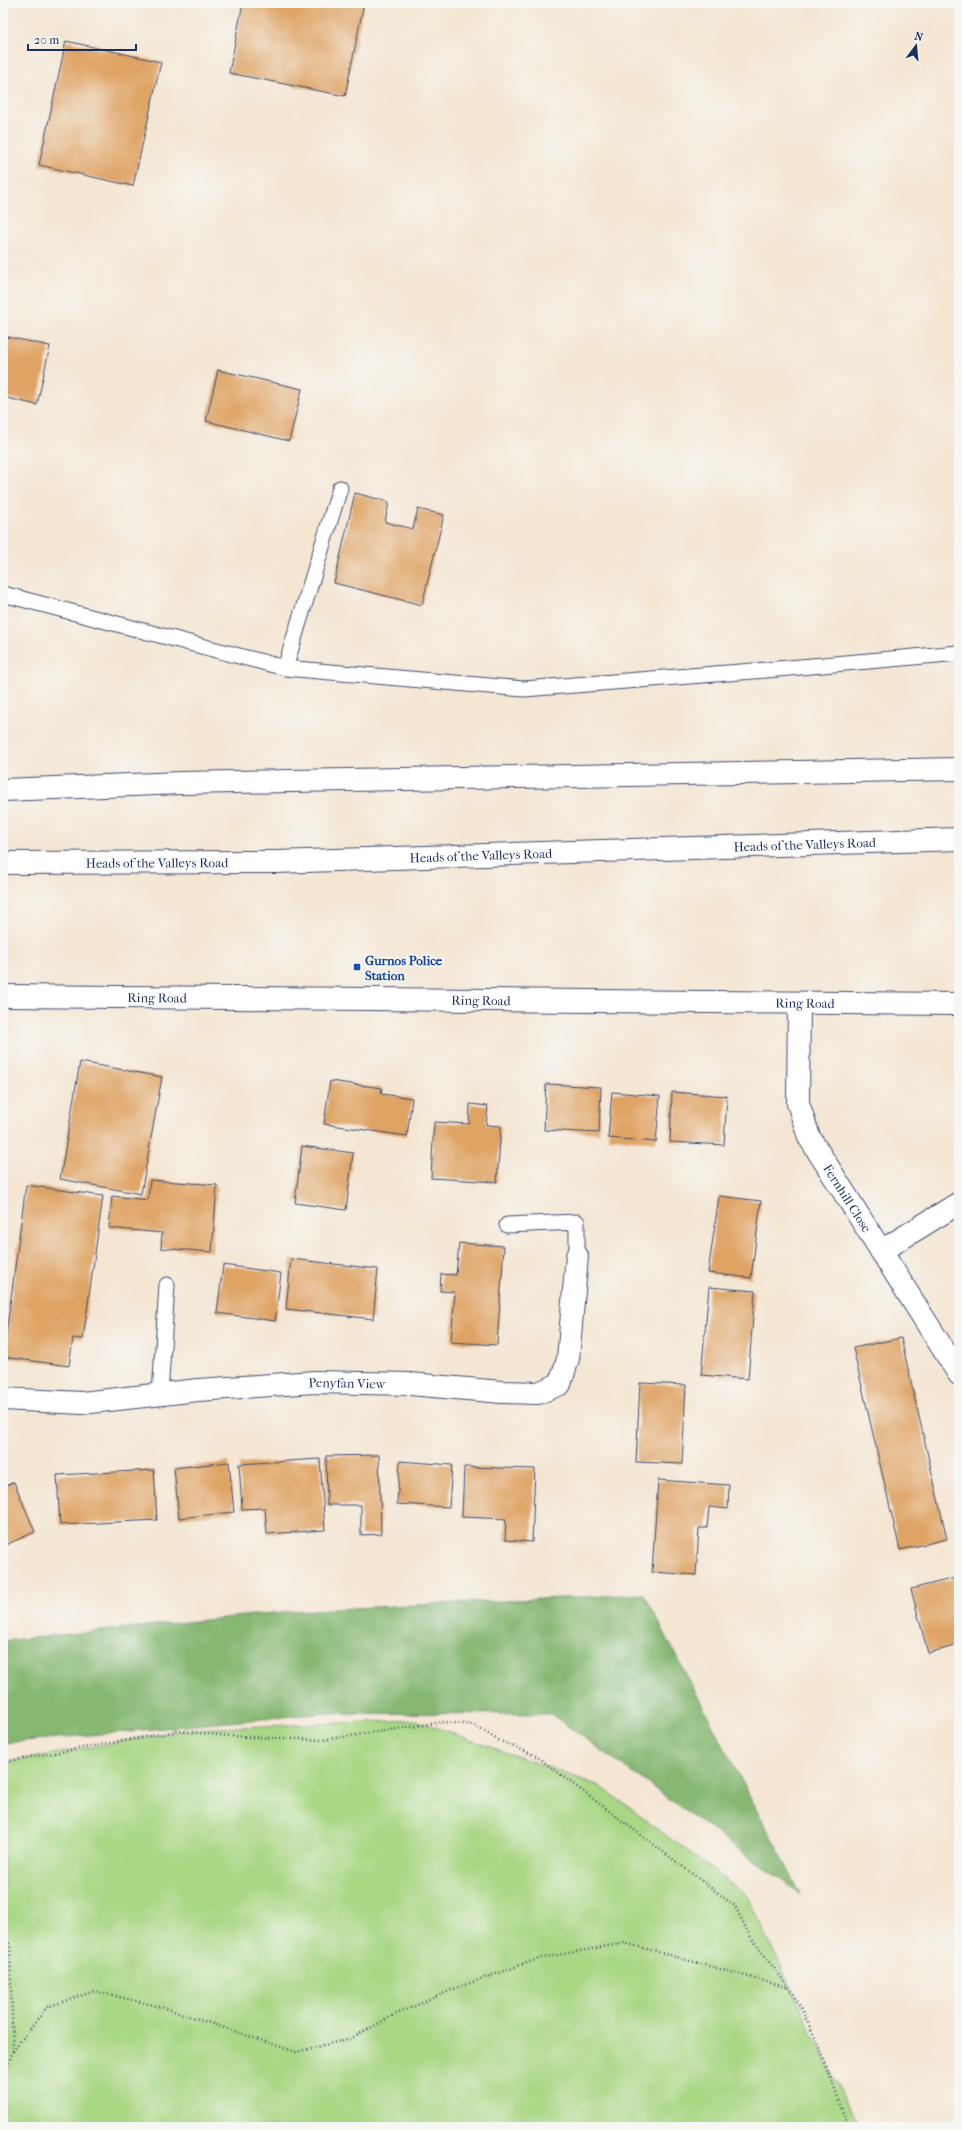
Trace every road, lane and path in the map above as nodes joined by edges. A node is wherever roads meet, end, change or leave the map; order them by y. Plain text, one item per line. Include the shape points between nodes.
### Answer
1 (340, 488) dead end
2 (3, 594) edge
3 (959, 653) edge
4 (285, 668) junction
5 (959, 769) edge
6 (3, 790) edge
7 (959, 839) edge
8 (3, 864) edge
9 (3, 996) edge
10 (799, 1003) junction
11 (959, 1004) edge
12 (959, 1203) edge
13 (507, 1225) dead end
14 (881, 1251) junction
15 (577, 1256) joint
16 (167, 1285) dead end
17 (959, 1374) edge
18 (160, 1394) junction
19 (3, 1399) edge
20 (3, 1762) edge
21 (3, 1928) edge
22 (789, 1988) junction
23 (13, 2051) junction
24 (3, 2078) edge
25 (848, 2127) edge

1 - 4 lane
2 - 4 lane
3 - 4 lane via 524,689
5 - 6 main road via 189,783
7 - 8 main road, Heads of the Valleys Road via 284,862
9 - 10 main road, Ring Road
10 - 11 main road, Ring Road
10 - 14 main road, Fernhill Close via 798,1104 809,1137
12 - 14 main road
13 - 15 lane via 577,1222
14 - 17 main road, Fernhill Close
15 - 18 main road, Penyfan View via 568,1359 560,1384 538,1393 410,1384 315,1382
16 - 18 lane
18 - 19 main road, Penyfan View via 82,1403
20 - 22 path via 178,1731 255,1738 322,1740 444,1722 474,1725 496,1739 536,1756 735,1906 750,1936
21 - 23 path via 10,1946
22 - 23 path via 625,1943 541,1958 456,1988 392,2016 352,2038 296,2052 165,2008 95,1991 47,2007
22 - 25 path via 820,2048
23 - 24 path

